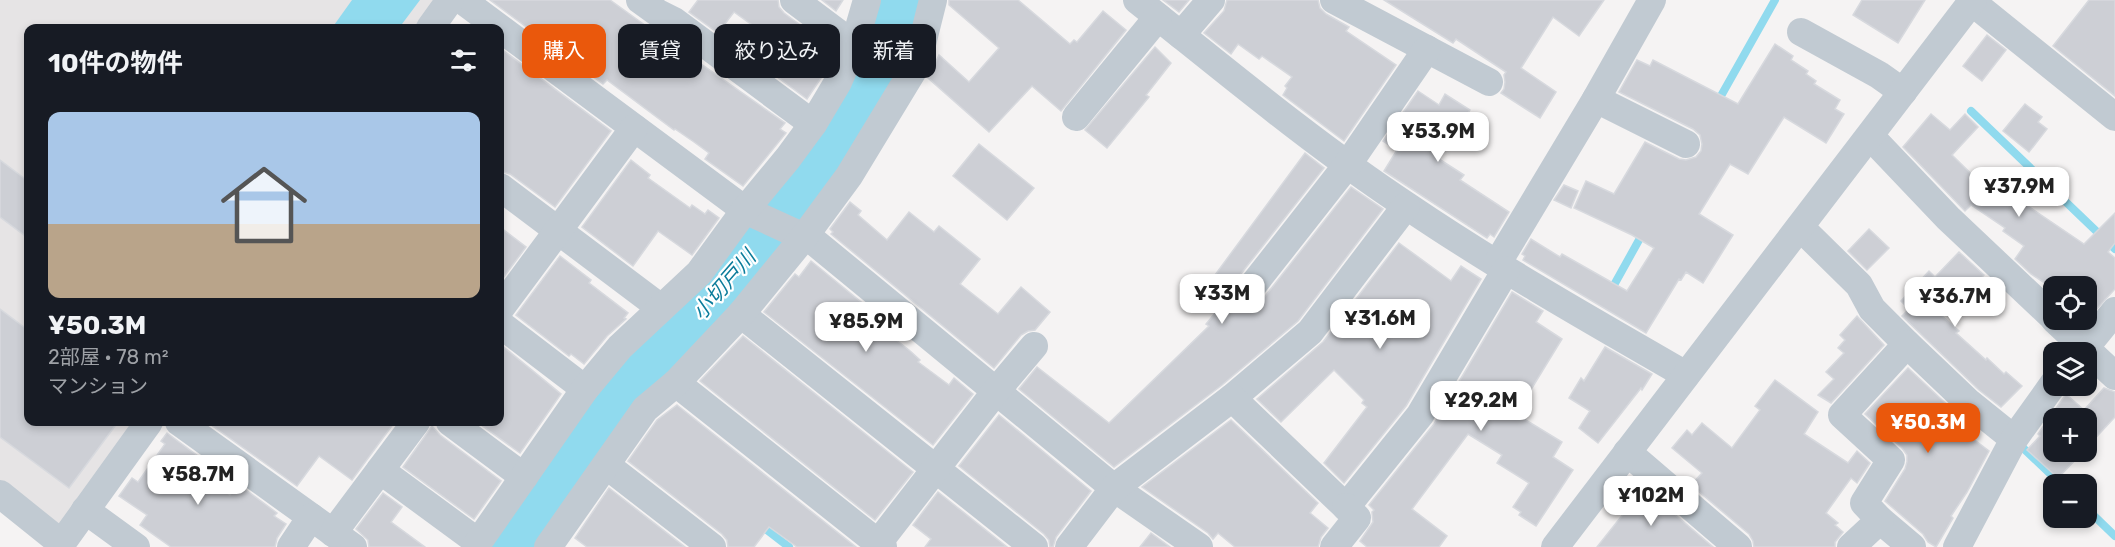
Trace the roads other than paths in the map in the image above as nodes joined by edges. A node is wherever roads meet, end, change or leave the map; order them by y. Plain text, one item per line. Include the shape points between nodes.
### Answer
1 (450, 0) edge
2 (462, 0) edge
3 (640, 0) edge
4 (794, 0) edge
5 (867, 0) edge
6 (933, 0) edge
7 (1212, 0) edge
8 (1334, 0) edge
9 (1652, 0) edge
10 (1972, 1) edge
11 (1148, 9) edge
12 (682, 10) edge
13 (433, 24) edge
14 (494, 24) edge
15 (860, 24) edge
16 (504, 31) edge
17 (1801, 32) dead end
18 (1181, 35) junction
19 (852, 44) edge
20 (852, 50) edge
21 (1427, 50) junction
22 (1489, 82) dead end
23 (1903, 92) junction
24 (1596, 99) junction
25 (1077, 117) dead end
26 (2115, 117) edge
27 (813, 124) junction
28 (634, 128) junction
29 (1870, 136) junction
30 (1686, 144) dead end
31 (1348, 164) junction
32 (504, 190) edge
33 (1406, 206) junction
34 (750, 213) junction
35 (1800, 227) junction
36 (558, 231) junction
37 (802, 235) junction
38 (1502, 267) junction
39 (1248, 296) dead end
40 (504, 304) edge
41 (661, 308) junction
42 (2043, 309) edge
43 (2115, 311) edge
44 (741, 314) junction
45 (504, 327) edge
46 (2064, 330) edge
47 (2075, 342) edge
48 (2086, 342) edge
49 (1907, 344) junction
50 (1034, 346) dead end
51 (2097, 362) edge
52 (1686, 375) junction
53 (2115, 376) edge
54 (676, 382) junction
55 (585, 389) junction
56 (996, 391) junction
57 (2045, 396) edge
58 (1232, 398) junction
59 (145, 426) edge
60 (184, 426) edge
61 (413, 426) edge
62 (455, 426) edge
63 (2014, 440) junction
64 (1627, 452) junction
65 (606, 465) junction
66 (936, 468) junction
67 (380, 470) junction
68 (524, 477) junction
69 (1114, 488) junction
70 (0, 494) edge
71 (1346, 507) junction
72 (85, 510) junction
73 (1880, 520) junction
74 (332, 532) edge
75 (476, 544) edge
76 (557, 544) edge
77 (60, 545) edge
78 (879, 546) edge
79 (136, 547) edge
80 (291, 547) edge
81 (712, 547) edge
82 (1034, 547) edge
83 (1069, 547) edge
84 (1199, 547) edge
85 (1334, 547) edge
86 (1555, 547) edge
87 (1738, 547) edge
88 (1851, 547) edge
89 (1912, 547) edge
90 (1958, 547) edge

1 - 13 street
2 - 14 street
3 - 12 street via 658,14
4 - 19 street
5 - 15 street
6 - 37 street via 917,64 849,176
7 - 18 street
8 - 21 street
9 - 24 street
10 - 23 street
10 - 26 street
11 - 18 street
11 - 25 street
12 - 27 street
16 - 28 street
17 - 23 street
18 - 31 street via 1286,120
20 - 27 street
21 - 22 street
21 - 31 street
23 - 29 street
24 - 30 street
24 - 38 street
27 - 34 street
28 - 34 street
28 - 36 street
29 - 35 street
29 - 42 street
31 - 33 street
31 - 39 street
32 - 36 street
33 - 38 street
33 - 58 street via 1310,332
34 - 37 street
34 - 41 street via 699,273
35 - 49 street via 1859,285 1872,309
35 - 52 street
36 - 40 street
36 - 41 street
37 - 44 street
37 - 56 street
38 - 52 street
38 - 71 street via 1420,415
41 - 55 street via 620,347
43 - 48 street
44 - 54 street
44 - 66 street
45 - 55 street
46 - 47 street
49 - 63 street
49 - 73 street via 1842,415 1891,460 1864,503
50 - 56 street
51 - 53 street
52 - 64 street
54 - 65 street via 645,409
54 - 78 street
55 - 68 street
56 - 66 street
56 - 69 street
57 - 63 street
58 - 69 street
58 - 71 street
59 - 72 street
60 - 74 street
61 - 67 street
62 - 68 street
63 - 90 street
64 - 86 street
64 - 87 street
65 - 76 street
65 - 81 street
66 - 78 street
66 - 82 street
67 - 74 street
67 - 75 street
68 - 75 street
69 - 83 street
69 - 84 street
70 - 77 street
71 - 85 street via 1358,518
72 - 77 street
72 - 79 street
73 - 88 street
73 - 89 street
74 - 80 street

